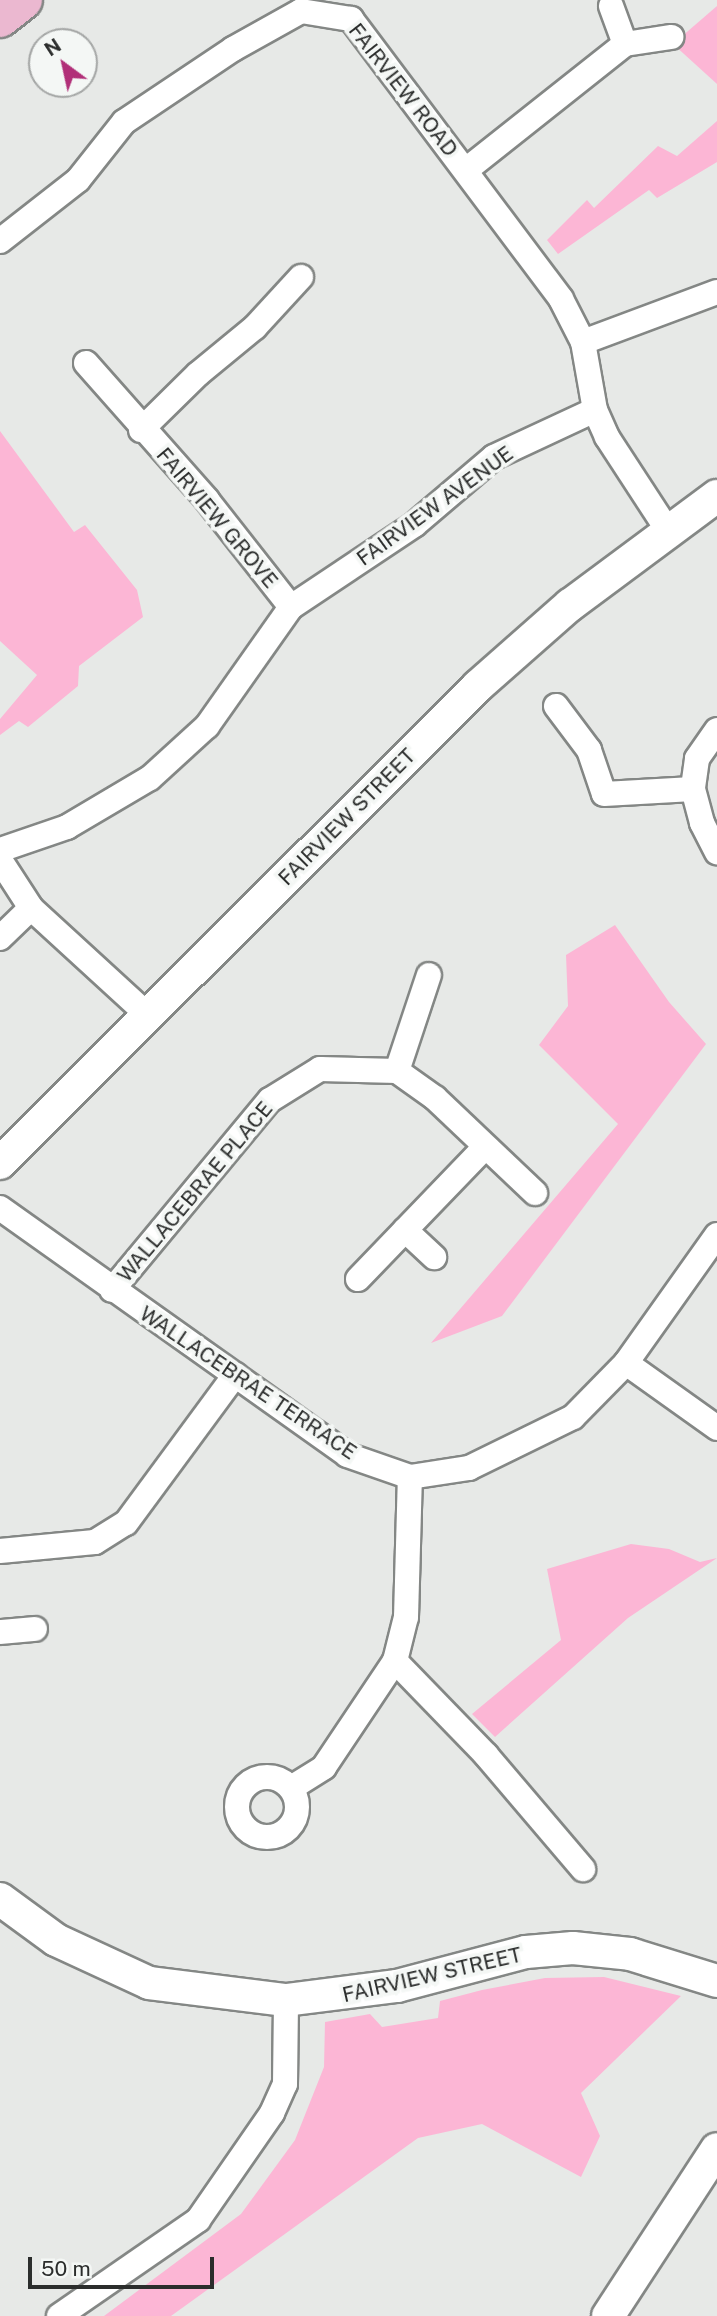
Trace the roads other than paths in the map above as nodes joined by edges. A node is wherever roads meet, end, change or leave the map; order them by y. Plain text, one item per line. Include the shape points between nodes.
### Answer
1 (23, 0) edge
2 (611, 6) dead end
3 (0, 18) edge
4 (671, 37) dead end
5 (625, 44) junction
6 (466, 170) junction
7 (0, 241) edge
8 (301, 277) dead end
9 (717, 292) edge
10 (583, 342) junction
11 (86, 363) dead end
12 (595, 410) junction
13 (141, 430) junction
14 (717, 496) edge
15 (667, 529) junction
16 (291, 607) junction
17 (556, 706) dead end
18 (717, 730) edge
19 (693, 789) junction
20 (0, 850) edge
21 (717, 852) edge
22 (0, 860) edge
23 (31, 908) junction
24 (0, 938) edge
25 (429, 975) dead end
26 (150, 1017) junction
27 (397, 1072) junction
28 (485, 1147) junction
29 (0, 1163) edge
30 (536, 1193) dead end
31 (0, 1208) edge
32 (405, 1230) junction
33 (717, 1235) edge
34 (435, 1257) dead end
35 (358, 1279) dead end
36 (111, 1290) junction
37 (626, 1363) junction
38 (235, 1376) junction
39 (717, 1428) edge
40 (410, 1477) junction
41 (0, 1551) edge
42 (35, 1629) dead end
43 (0, 1632) edge
44 (395, 1661) junction
45 (291, 1788) dead end
46 (583, 1869) dead end
47 (0, 1899) edge
48 (717, 1981) edge
49 (286, 2000) junction
50 (717, 2149) edge
51 (59, 2316) edge
52 (608, 2316) edge

1 - 3 main road
2 - 5 street
4 - 5 street
5 - 6 street
6 - 7 street, FAIRVIEW ROAD via 351,19 301,11 233,49 124,122 78,180
6 - 10 street, FAIRVIEW ROAD via 561,299
8 - 13 street, FAIRVIEW GROVE via 255,327
9 - 10 street
10 - 12 street, FAIRVIEW ROAD
11 - 13 street, FAIRVIEW GROVE
12 - 15 street, FAIRVIEW ROAD via 607,437
12 - 16 street, FAIRVIEW AVENUE via 494,457 415,525
13 - 16 street, FAIRVIEW GROVE via 207,500
14 - 15 street, FAIRVIEW STREET
15 - 26 street, FAIRVIEW STREET via 570,605 478,687
16 - 20 street, FAIRVIEW AVENUE via 208,726 150,778 67,827
17 - 19 street via 589,750 604,794
18 - 19 street via 697,759
19 - 21 street via 702,823
22 - 23 street
23 - 24 street
23 - 26 street
25 - 27 street
26 - 29 street, FAIRVIEW STREET
27 - 28 street via 435,1098
27 - 36 street, WALLACEBRAE PLACE via 320,1069 270,1100
28 - 30 street
28 - 32 street
31 - 36 street, WALLACEBRAE TERRACE
32 - 34 street
32 - 35 street
33 - 37 street, WALLACEBRAE TERRACE
36 - 38 street, WALLACEBRAE TERRACE
37 - 39 street
37 - 40 street, WALLACEBRAE TERRACE via 573,1417 516,1448 469,1468
38 - 40 street, WALLACEBRAE TERRACE via 347,1455
38 - 41 street via 125,1523 95,1542
40 - 44 street via 406,1617
42 - 43 street
44 - 45 street via 324,1767
44 - 46 street via 486,1755
47 - 49 street, FAIRVIEW STREET via 56,1940 149,1983
48 - 49 street, FAIRVIEW STREET via 630,1954 573,1948 526,1952 397,1986
49 - 51 street via 285,2084 272,2113 198,2220
50 - 52 street

